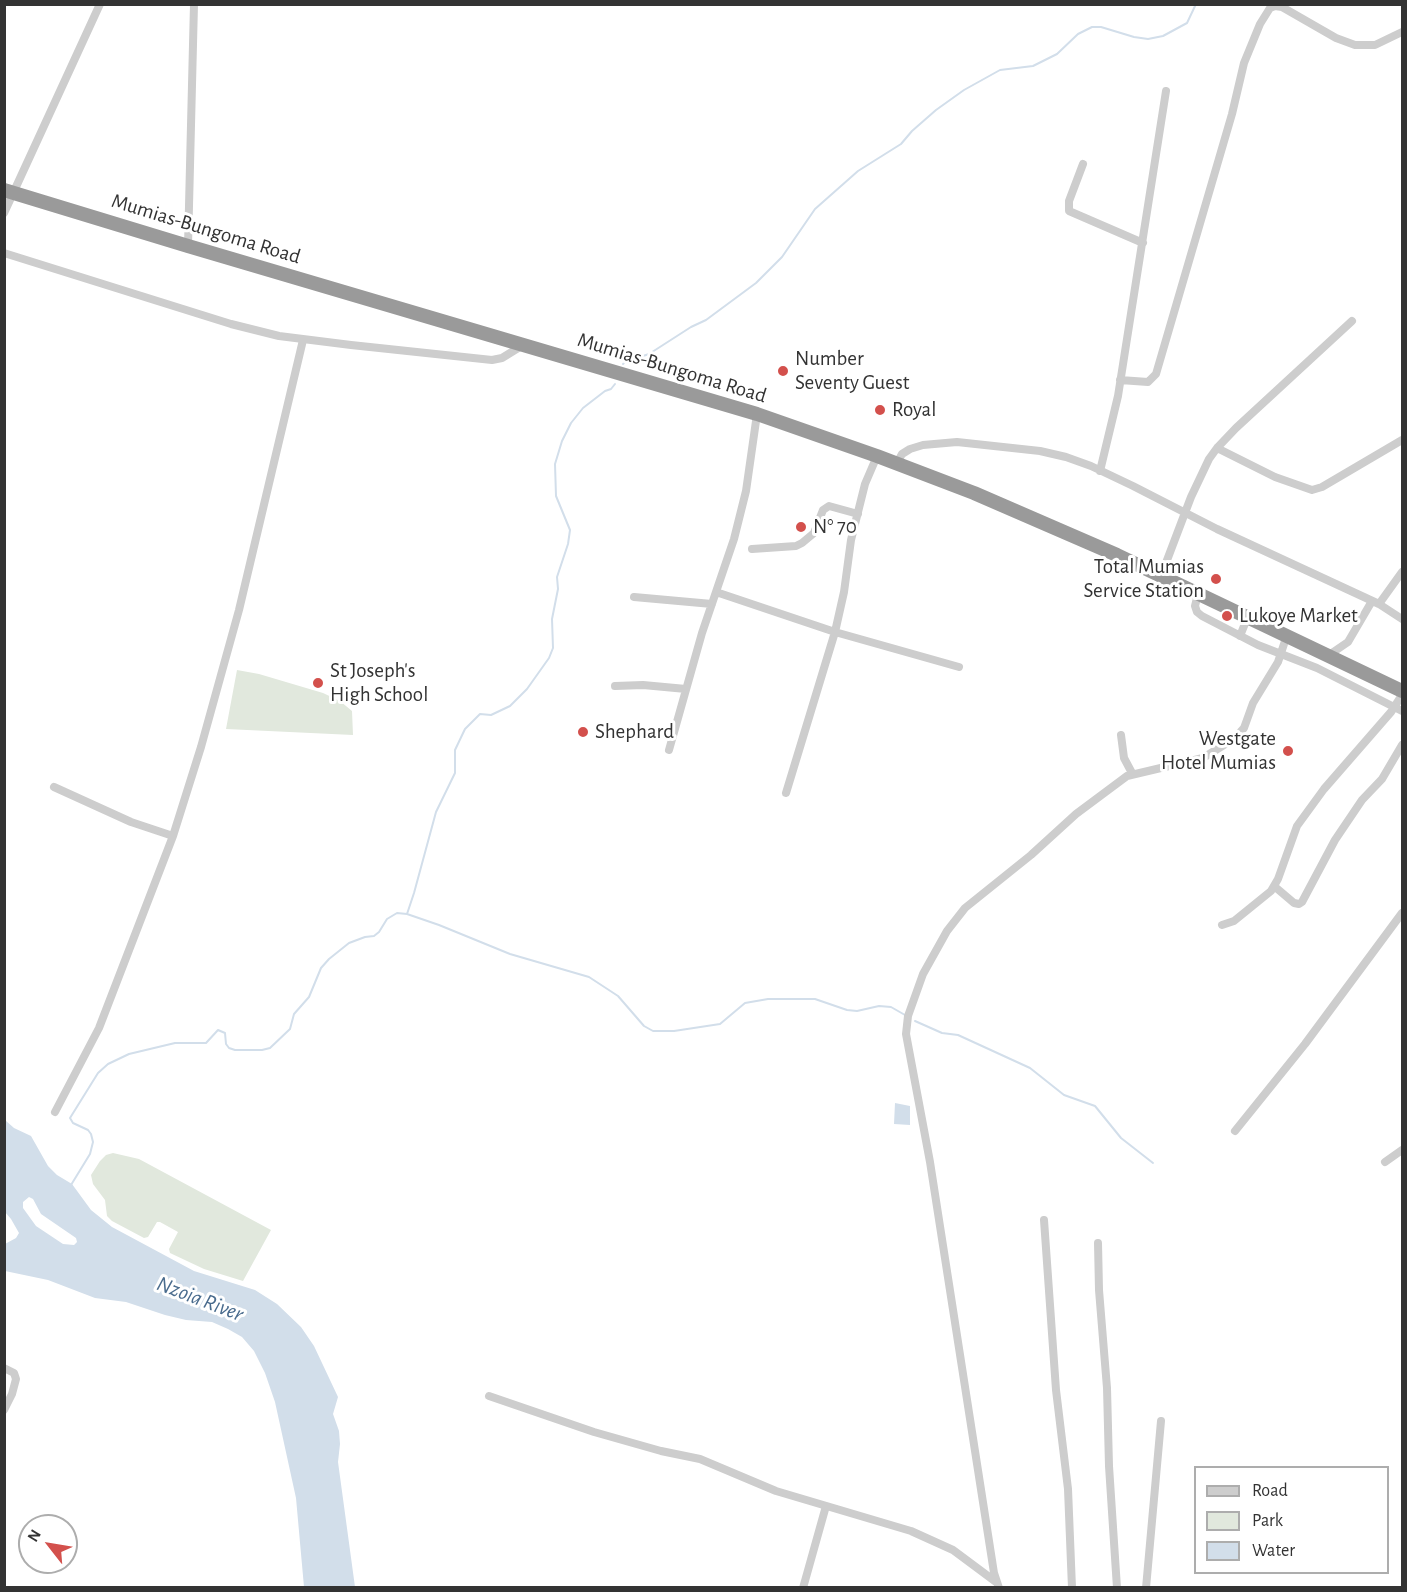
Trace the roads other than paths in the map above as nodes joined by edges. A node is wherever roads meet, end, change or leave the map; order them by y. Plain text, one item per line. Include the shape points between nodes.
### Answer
1 (99, 4) edge
2 (194, 4) edge
3 (1402, 32) edge
4 (1166, 91) dead end
5 (1083, 164) dead end
6 (9, 191) edge
7 (4, 213) edge
8 (1143, 243) junction
9 (188, 246) junction
10 (4, 253) edge
11 (1352, 321) dead end
12 (303, 340) junction
13 (523, 345) junction
14 (1120, 380) junction
15 (757, 414) junction
16 (1402, 440) edge
17 (1217, 448) junction
18 (877, 456) junction
19 (897, 464) junction
20 (1100, 471) junction
21 (1186, 513) junction
22 (858, 514) junction
23 (752, 549) dead end
24 (1402, 573) edge
25 (1161, 576) junction
26 (716, 592) junction
27 (1198, 594) junction
28 (633, 597) dead end
29 (1375, 603) junction
30 (712, 604) junction
31 (1248, 616) junction
32 (1402, 619) edge
33 (835, 632) junction
34 (1240, 636) junction
35 (1292, 637) junction
36 (1281, 653) junction
37 (1327, 654) junction
38 (1291, 657) junction
39 (1347, 664) junction
40 (959, 667) dead end
41 (1317, 668) junction
42 (1374, 677) junction
43 (1338, 678) junction
44 (615, 686) dead end
45 (686, 689) junction
46 (1365, 692) junction
47 (1402, 693) edge
48 (1394, 707) junction
49 (1402, 711) edge
50 (1121, 735) dead end
51 (1402, 745) edge
52 (669, 750) dead end
53 (1132, 773) junction
54 (54, 787) dead end
55 (786, 793) dead end
56 (173, 837) junction
57 (1274, 886) junction
58 (1402, 913) edge
59 (1222, 926) dead end
60 (55, 1112) dead end
61 (1234, 1131) dead end
62 (1402, 1150) edge
63 (1385, 1162) dead end
64 (1044, 1220) dead end
65 (1098, 1243) dead end
66 (4, 1368) edge
67 (489, 1396) dead end
68 (4, 1410) edge
69 (1161, 1421) dead end
70 (826, 1506) junction
71 (997, 1585) edge
72 (803, 1587) edge
73 (1072, 1587) edge
74 (1117, 1587) edge
75 (1146, 1587) edge

1 - 6 street
2 - 9 street
3 - 14 street via 1374,45 1355,45 1286,9 1270,8 1244,63 1156,374 1148,382
4 - 8 street
5 - 8 street via 1069,211
6 - 7 street
6 - 9 highway, Mumias-Bungoma Road
8 - 14 street
9 - 13 highway, Mumias-Bungoma Road
10 - 12 street via 231,324
11 - 17 street
12 - 13 street via 492,360
12 - 56 street via 238,610
13 - 15 highway, Mumias-Bungoma Road
14 - 20 street
15 - 18 highway, Mumias-Bungoma Road
15 - 26 street via 744,500
16 - 17 street via 1312,490 1275,477
17 - 21 street via 1196,485
18 - 19 highway, Mumias-Bungoma Road
18 - 22 street
19 - 20 street via 910,449 957,442 1040,451
19 - 25 highway, Mumias-Bungoma Road via 1022,513
20 - 21 street
21 - 25 street
21 - 29 street
22 - 23 street via 829,506 817,528 802,543
22 - 33 street
24 - 29 street
25 - 27 highway, Mumias-Bungoma Road
26 - 30 street
26 - 33 street
27 - 31 highway, Mumias-Bungoma Road
27 - 34 street via 1197,612
28 - 30 street
29 - 32 street
29 - 37 street via 1348,642
30 - 45 street
31 - 34 street
31 - 35 highway, Mumias-Bungoma Road
33 - 40 street
33 - 55 street
34 - 36 street
35 - 36 street
35 - 37 highway, Mumias-Bungoma Road
35 - 38 street
36 - 38 street
36 - 53 street via 1244,728 1235,738 1203,758
37 - 39 highway, Mumias-Bungoma Road
37 - 41 street
38 - 41 street
39 - 42 highway, Mumias-Bungoma Road
39 - 43 street
41 - 43 street
42 - 46 street
42 - 47 highway, Mumias-Bungoma Road
43 - 46 street
44 - 45 street
45 - 52 street
46 - 48 street
47 - 48 street
48 - 49 street
48 - 57 street via 1297,826
50 - 53 street via 1124,758
51 - 57 street via 1382,779 1364,796 1335,840 1302,902 1294,903
53 - 71 street via 1076,814 965,908 923,974 906,1023
54 - 56 street
56 - 60 street via 99,1028
57 - 59 street via 1234,921
58 - 61 street via 1305,1044
62 - 63 street
64 - 73 street via 1056,1390 1068,1489
65 - 74 street
66 - 68 street via 14,1372 16,1379
67 - 70 street via 661,1452 700,1459 776,1491
69 - 75 street
70 - 71 street via 926,1537 953,1550
70 - 72 street

